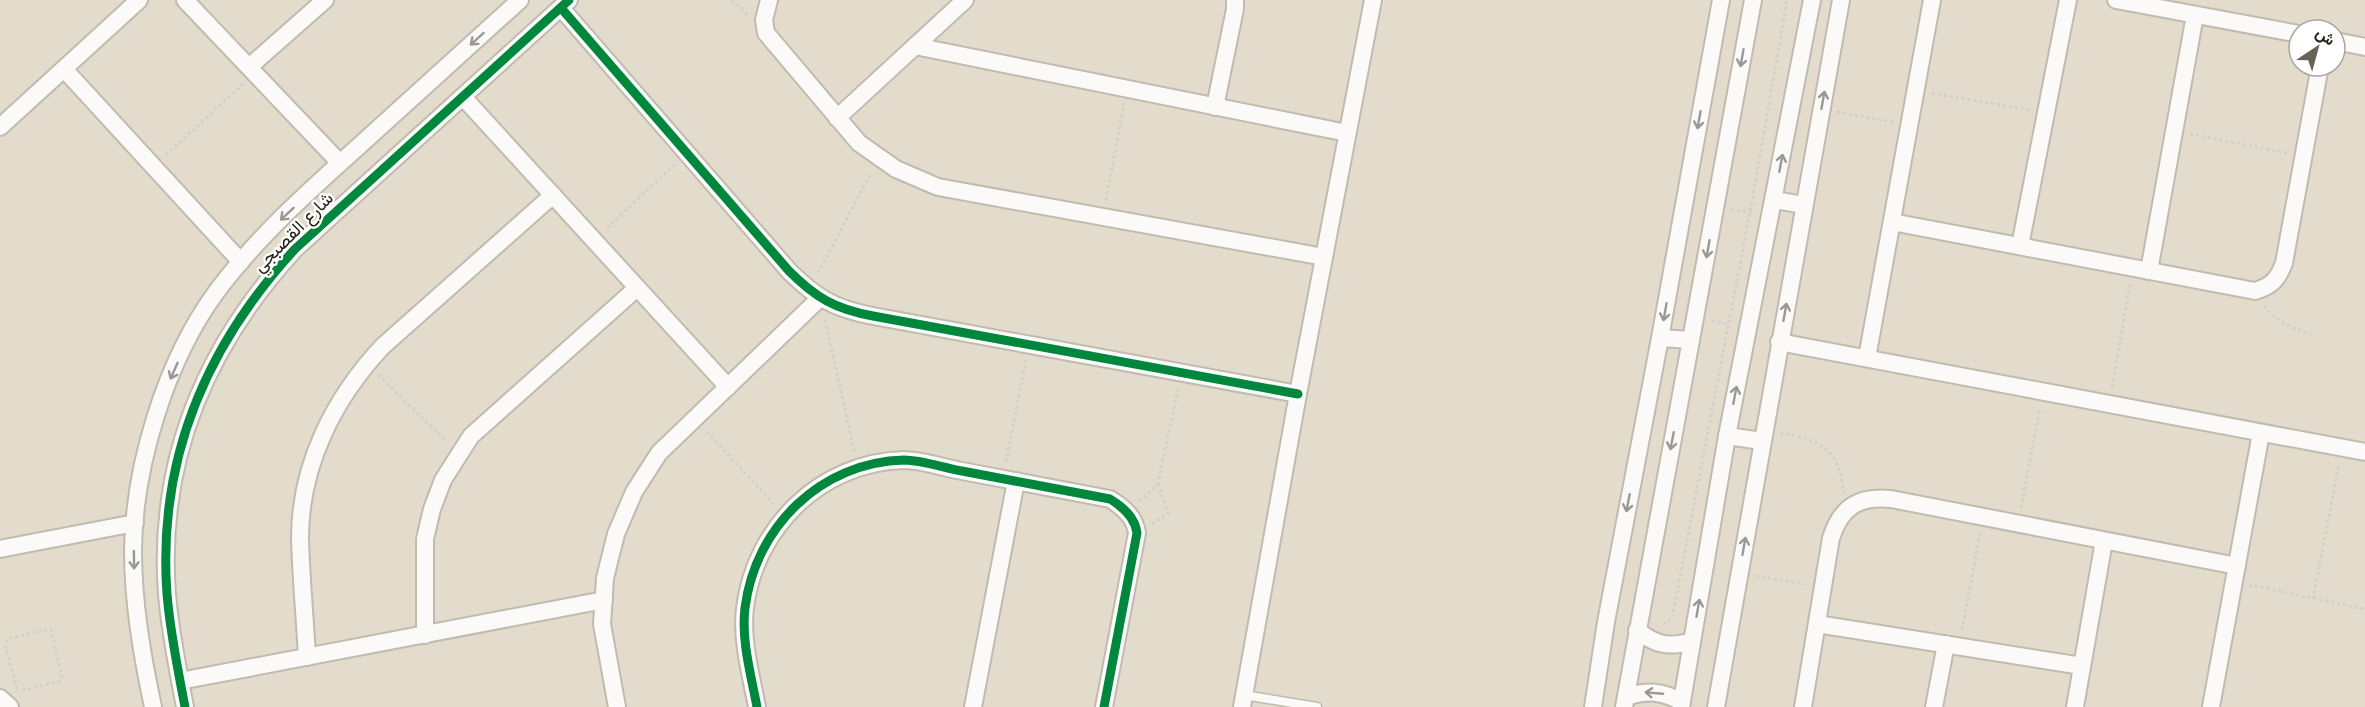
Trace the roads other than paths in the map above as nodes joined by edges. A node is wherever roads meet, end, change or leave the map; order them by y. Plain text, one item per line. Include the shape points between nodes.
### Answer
1 (139, 0) edge
2 (185, 0) edge
3 (325, 0) edge
4 (520, 0) edge
5 (769, 0) edge
6 (965, 0) edge
7 (1235, 0) edge
8 (1373, 0) edge
9 (1721, 0) edge
10 (1753, 0) edge
11 (1812, 0) edge
12 (1841, 0) edge
13 (1932, 0) edge
14 (2068, 0) edge
15 (2116, 0) edge
16 (565, 4) edge
17 (2195, 15) junction
18 (2287, 32) edge
19 (2347, 43) edge
20 (915, 46) junction
21 (2365, 47) edge
22 (64, 69) junction
23 (252, 70) junction
24 (2318, 78) edge
25 (463, 97) junction
26 (1215, 107) junction
27 (837, 118) junction
28 (0, 127) edge
29 (1347, 133) junction
30 (340, 163) junction
31 (553, 195) junction
32 (1804, 205) junction
33 (1773, 207) junction
34 (1892, 222) junction
35 (2020, 246) junction
36 (1324, 257) junction
37 (241, 261) junction
38 (2141, 269) junction
39 (637, 288) junction
40 (814, 294) junction
41 (1660, 338) junction
42 (1691, 340) junction
43 (1779, 342) junction
44 (1867, 358) junction
45 (728, 387) junction
46 (1298, 394) junction
47 (2261, 433) junction
48 (1727, 436) junction
49 (1763, 436) junction
50 (2365, 452) edge
51 (1009, 480) junction
52 (135, 524) junction
53 (2104, 541) junction
54 (0, 549) edge
55 (2235, 574) junction
56 (604, 600) junction
57 (1817, 624) junction
58 (1637, 630) junction
59 (425, 634) junction
60 (1692, 641) junction
61 (1953, 645) junction
62 (307, 657) junction
63 (2082, 666) junction
64 (180, 681) junction
65 (0, 698) edge
66 (1243, 701) edge
67 (1625, 702) edge
68 (1681, 704) edge
69 (10, 707) edge
70 (153, 707) edge
71 (185, 707) edge
72 (617, 707) edge
73 (757, 707) edge
74 (974, 707) edge
75 (1104, 707) edge
76 (1317, 707) edge
77 (1593, 707) edge
78 (1716, 707) edge
79 (1803, 707) edge
80 (1934, 707) edge
81 (2075, 707) edge
82 (2211, 707) edge

1 - 22 street
2 - 23 street
3 - 23 street
4 -> 30 street, شارع القصبجي
5 - 27 street via 764,20 766,33
6 - 20 street
7 - 26 street
8 - 29 street
9 -> 41 street
10 -> 42 street
33 -> 11 street
32 -> 12 street
13 - 34 street
14 - 35 street
15 - 17 street
16 - 25 street, شارع القصبجي
16 - 40 street via 686,153
17 - 18 street
17 - 38 street via 2174,131
19 - 21 street
20 - 26 street
20 - 27 street
22 - 28 street
22 - 37 street
23 - 30 street
24 - 38 street via 2279,277 2269,287 2255,291
25 - 31 street
25 - 64 street, شارع القصبجي via 295,249 267,280 219,350 186,427 168,520 167,594
26 - 29 street
27 - 36 street via 859,143 896,170 938,187
29 - 36 street
30 -> 37 street, شارع القصبجي
31 - 39 street
31 - 62 street via 366,364 339,402 323,434 305,490 300,537
32 - 33 street
43 -> 32 street
48 -> 33 street
34 - 35 street
34 - 44 street
35 - 38 street
36 - 46 street
37 -> 52 street, شارع القصبجي via 192,332 157,413 144,458
39 - 45 street
39 - 59 street via 471,436 459,453 443,480 424,539
40 - 45 street
40 - 46 street via 849,312
41 - 42 street
41 -> 77 street
42 -> 58 street
43 - 44 street
43 - 49 street
44 - 47 street
45 - 56 street via 659,453 634,492 616,534
46 - 66 street
47 - 50 street
47 - 55 street
48 - 49 street
60 -> 48 street
78 -> 49 street
51 - 73 street via 905,460 858,467 828,481 796,504 770,535 753,570 744,609 746,649
51 - 74 street
51 - 75 street via 1110,500 1131,518 1137,533
52 - 54 street
52 -> 70 street, شارع القصبجي via 134,594
53 - 55 street
53 - 57 street via 1875,498 1859,501 1845,510 1836,523
53 - 63 street
55 - 82 street
56 - 59 street
56 - 72 street via 602,624
57 - 61 street
57 - 79 street
58 - 60 street via 1662,645
58 - 67 street
59 - 62 street
60 - 68 street
61 - 63 street
61 - 80 street
62 - 64 street
63 - 81 street
64 - 71 street, شارع القصبجي
65 - 69 street
66 - 76 lane
68 -> 67 street via 1669,694 1654,691 1639,692

